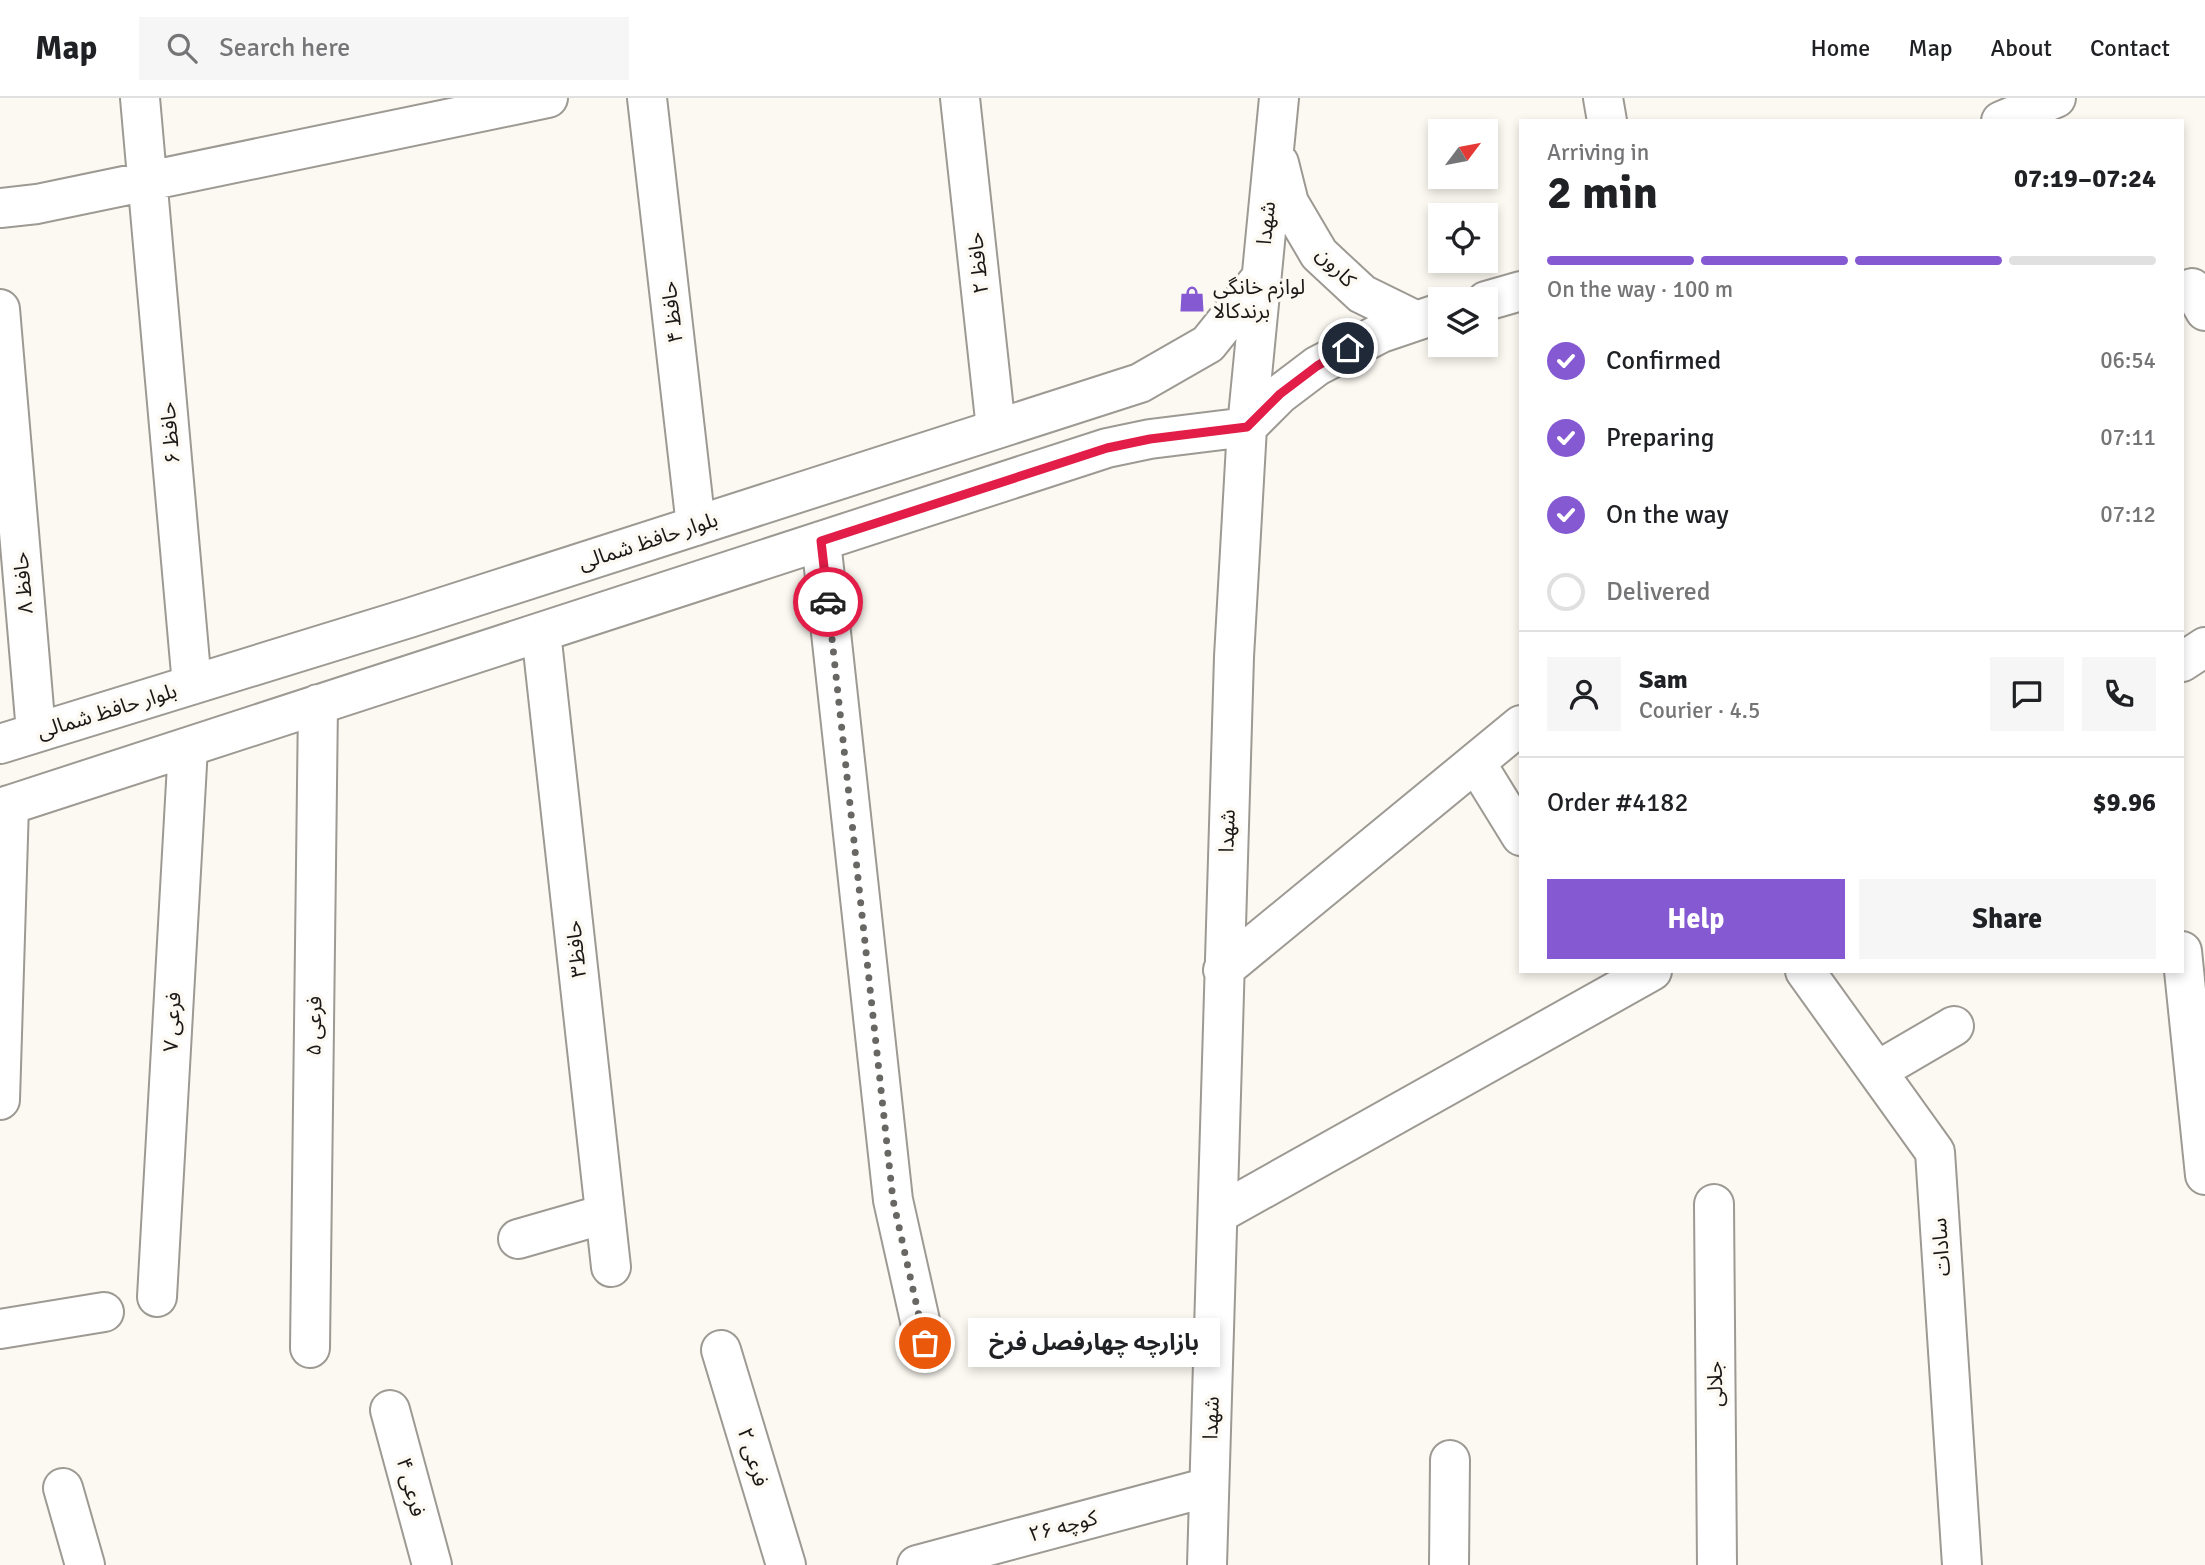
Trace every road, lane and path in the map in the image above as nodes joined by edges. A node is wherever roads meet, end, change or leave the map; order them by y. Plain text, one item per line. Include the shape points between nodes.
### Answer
1 (140, 98) edge
2 (548, 98) edge
3 (647, 98) edge
4 (960, 98) edge
5 (1279, 98) edge
6 (1603, 98) edge
7 (2056, 98) edge
8 (1607, 119) edge
9 (2006, 119) edge
10 (1274, 146) junction
11 (148, 181) junction
12 (0, 208) edge
13 (1261, 278) junction
14 (1519, 292) edge
15 (1498, 298) edge
16 (0, 309) edge
17 (1428, 317) edge
18 (1247, 427) junction
19 (996, 429) junction
20 (696, 526) junction
21 (821, 541) junction
22 (541, 632) junction
23 (2205, 647) edge
24 (2184, 661) edge
25 (192, 685) junction
26 (318, 704) junction
27 (1519, 727) edge
28 (36, 732) junction
29 (0, 744) edge
30 (188, 747) junction
31 (1476, 763) junction
32 (4, 807) edge
33 (1519, 833) edge
34 (1223, 970) junction
35 (2184, 970) edge
36 (1648, 973) edge
37 (1806, 973) edge
38 (1954, 1026) dead end
39 (1877, 1071) junction
40 (0, 1100) edge
41 (2205, 1175) edge
42 (1714, 1204) dead end
43 (605, 1214) junction
44 (1218, 1214) junction
45 (518, 1239) dead end
46 (611, 1267) dead end
47 (157, 1297) dead end
48 (104, 1312) dead end
49 (0, 1329) edge
50 (925, 1343) dead end
51 (310, 1348) dead end
52 (721, 1350) dead end
53 (390, 1410) dead end
54 (1450, 1460) dead end
55 (1209, 1487) junction
56 (63, 1488) dead end
57 (85, 1565) edge
58 (432, 1565) edge
59 (786, 1565) edge
60 (916, 1565) edge
61 (1207, 1565) edge
62 (1449, 1565) edge
63 (1717, 1565) edge
64 (1962, 1565) edge

1 - 11 street, حافظ ۶
2 - 11 street
3 - 20 street, حافظ ۴
4 - 19 street, حافظ ۲
5 - 10 street, شهدا
6 - 8 street
7 - 9 street
10 - 13 street, شهدا
10 - 17 street, کارون via 1289,203 1319,254 1362,294
11 - 12 street
11 - 25 street, حافظ ۶
13 - 18 street, شهدا
13 - 19 street, بلوار حافظ شمالی via 1208,344 1140,383
14 - 15 street
16 - 28 street, حافظ ۸
17 - 18 street, کارون via 1348,348 1317,366
18 - 21 street via 1107,448
18 - 34 street, شهدا
19 - 20 street, بلوار حافظ شمالی
20 - 25 street, بلوار حافظ شمالی
21 - 22 street
21 - 50 street via 893,1200
22 - 26 street
22 - 43 street, حافظ۳
23 - 24 street
25 - 28 street, بلوار حافظ شمالی
26 - 30 street
26 - 51 street, فرعی ۵
27 - 31 street
28 - 29 street, بلوار حافظ شمالی
30 - 32 street
30 - 47 street, فرعی ۷
31 - 33 street
31 - 34 street
32 - 40 street
34 - 44 street, شهدا
35 - 41 street
36 - 44 street
37 - 39 street, سادات
38 - 39 street
39 - 64 street, سادات via 1935,1153
42 - 63 street, جلالی
43 - 45 street
43 - 46 street, حافظ۳
44 - 55 street, شهدا
48 - 49 street
52 - 59 street, فرعی ۲
53 - 58 street, فرعی ۴
54 - 62 street
55 - 60 street, کوچه ۲۶
55 - 61 street, شهدا
56 - 57 street

